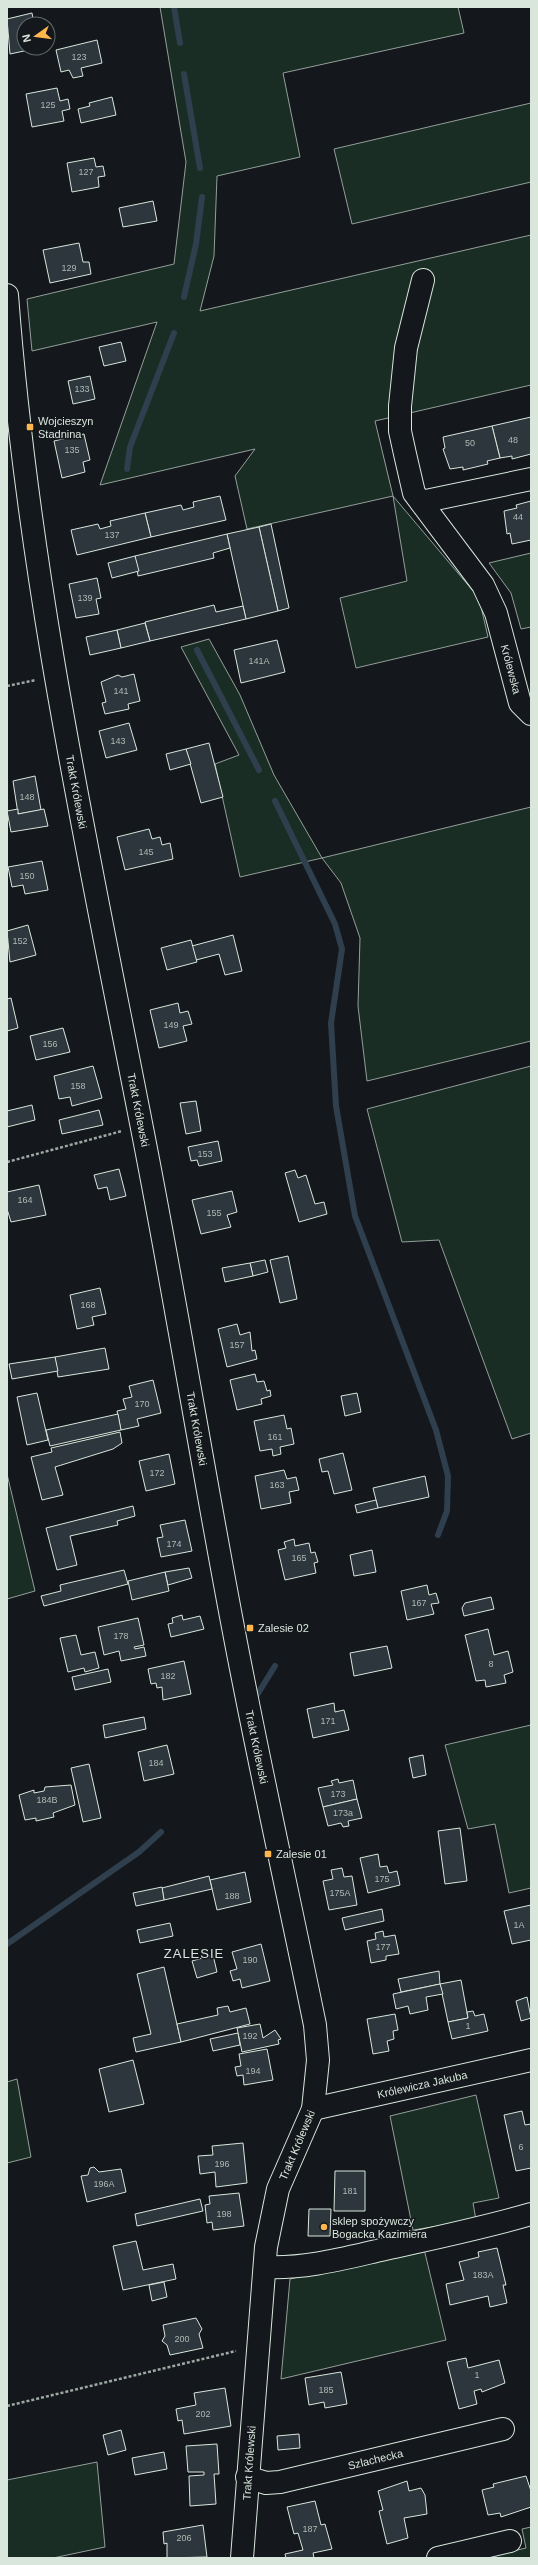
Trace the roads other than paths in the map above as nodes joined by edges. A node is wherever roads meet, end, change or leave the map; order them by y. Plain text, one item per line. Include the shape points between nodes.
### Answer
1 (422, 280) dead end
2 (7, 295) edge
3 (531, 479) edge
4 (421, 502) junction
5 (526, 709) edge
6 (531, 2060) edge
7 (313, 2109) junction
8 (531, 2214) edge
9 (264, 2267) junction
10 (503, 2428) dead end
11 (247, 2477) junction
12 (510, 2541) dead end
13 (242, 2558) edge
14 (438, 2558) edge

1 - 4 street, Królewska via 406,348 400,406 400,431 405,454 414,493
2 - 7 street, Trakt Królewski via 15,391 35,552 54,672 233,1627 315,2025 318,2060
3 - 4 street
4 - 5 street, Królewska via 483,585 496,613
6 - 7 street, Królewicza Jakuba
7 - 9 street, Trakt Królewski via 278,2189
8 - 9 street via 479,2229 325,2263 283,2268
9 - 11 street, Trakt Królewski
10 - 11 street, Szlachecka via 280,2482 266,2483
11 - 13 street, Trakt Królewski
12 - 14 street

